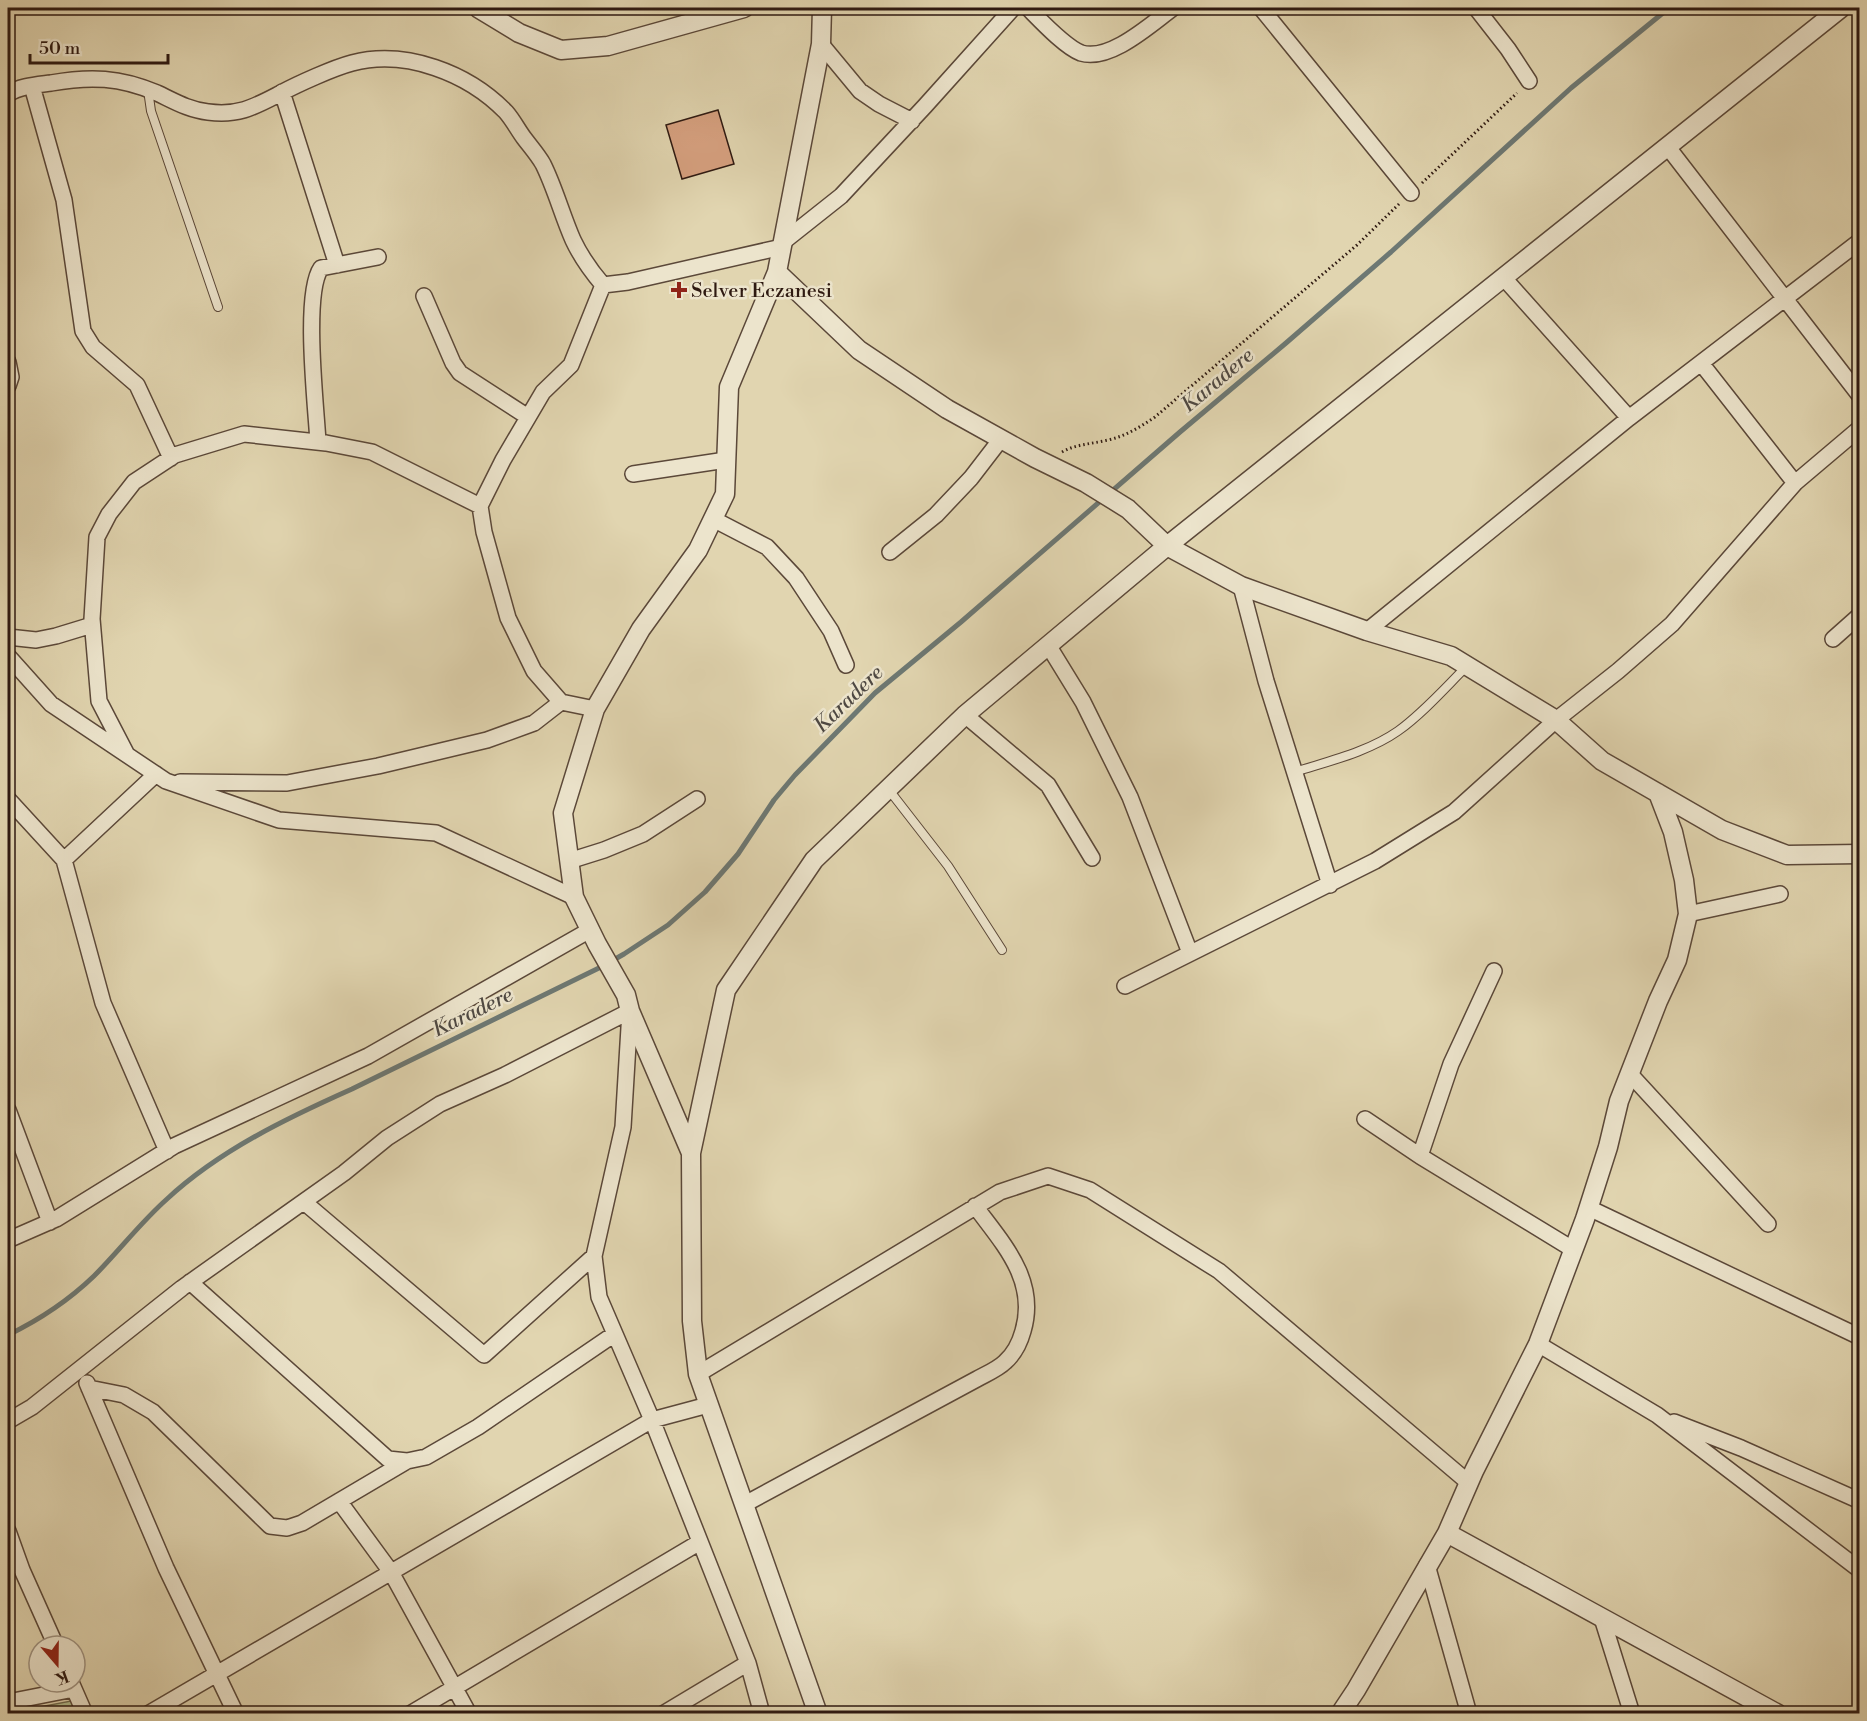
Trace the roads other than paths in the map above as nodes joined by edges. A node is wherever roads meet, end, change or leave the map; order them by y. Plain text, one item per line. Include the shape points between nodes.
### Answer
1 (477, 8) edge
2 (744, 8) edge
3 (822, 8) edge
4 (1013, 8) edge
5 (1028, 8) edge
6 (1173, 8) edge
7 (1261, 8) edge
8 (1476, 8) edge
9 (1841, 8) edge
10 (821, 45) junction
11 (1529, 81) road end
12 (32, 86) junction
13 (148, 90) junction
14 (282, 92) junction
15 (8, 94) edge
16 (912, 121) junction
17 (1667, 146) junction
18 (1411, 193) road end
19 (1860, 241) edge
20 (782, 245) junction
21 (378, 257) dead end
22 (337, 265) junction
23 (777, 272) junction
24 (1503, 278) junction
25 (603, 285) junction
26 (424, 296) dead end
27 (1784, 298) junction
28 (219, 307) dead end
29 (8, 362) edge
30 (1701, 363) junction
31 (8, 386) edge
32 (1860, 396) edge
33 (528, 417) junction
34 (1629, 418) junction
35 (1860, 428) edge
36 (1001, 439) junction
37 (318, 442) junction
38 (171, 458) junction
39 (726, 460) junction
40 (633, 474) dead end
41 (1795, 483) junction
42 (480, 506) junction
43 (713, 519) junction
44 (1167, 546) junction
45 (890, 552) dead end
46 (1241, 586) junction
47 (1860, 615) edge
48 (92, 625) junction
49 (1367, 631) junction
50 (8, 637) edge
51 (1833, 639) dead end
52 (1048, 645) junction
53 (8, 656) edge
54 (846, 665) dead end
55 (1467, 666) junction
56 (561, 702) junction
57 (596, 709) junction
58 (965, 715) junction
59 (1556, 720) junction
60 (126, 753) junction
61 (1295, 772) junction
62 (161, 778) junction
63 (889, 789) junction
64 (1658, 793) junction
65 (8, 799) edge
66 (697, 799) dead end
67 (1860, 854) edge
68 (1092, 858) dead end
69 (64, 860) junction
70 (569, 861) junction
71 (1330, 885) junction
72 (1780, 894) dead end
73 (574, 897) junction
74 (1688, 914) junction
75 (594, 937) junction
76 (1002, 950) dead end
77 (1190, 953) junction
78 (1494, 971) dead end
79 (1125, 986) dead end
80 (628, 1003) junction
81 (1630, 1074) junction
82 (8, 1110) edge
83 (1365, 1119) dead end
84 (166, 1151) junction
85 (691, 1153) junction
86 (1420, 1156) junction
87 (304, 1202) junction
88 (975, 1206) junction
89 (1589, 1208) junction
90 (50, 1222) junction
91 (1768, 1224) dead end
92 (8, 1240) edge
93 (1574, 1250) junction
94 (594, 1256) junction
95 (190, 1282) junction
96 (613, 1335) junction
97 (1860, 1337) edge
98 (1538, 1344) junction
99 (81, 1370) junction
100 (698, 1374) junction
101 (89, 1388) junction
102 (708, 1406) junction
103 (1657, 1415) junction
104 (652, 1420) junction
105 (8, 1421) edge
106 (407, 1461) junction
107 (1469, 1483) junction
108 (1860, 1501) edge
109 (339, 1502) junction
110 (745, 1504) junction
111 (8, 1531) edge
112 (1447, 1533) junction
113 (700, 1542) junction
114 (1427, 1564) junction
115 (1860, 1570) edge
116 (15, 1572) edge
117 (392, 1572) junction
118 (1602, 1618) junction
119 (49, 1634) edge
120 (748, 1663) junction
121 (217, 1673) junction
122 (455, 1688) junction
123 (39, 1694) edge
124 (77, 1694) edge
125 (8, 1702) edge
126 (85, 1713) edge
127 (148, 1713) edge
128 (236, 1713) edge
129 (410, 1713) edge
130 (469, 1713) edge
131 (663, 1713) edge
132 (762, 1713) edge
133 (818, 1713) edge
134 (1340, 1713) edge
135 (1469, 1713) edge
136 (1632, 1713) edge
137 (1778, 1713) edge

1 - 2 street via 519,33 561,50 608,46
3 - 10 street
4 - 16 street
5 - 6 street via 1060,39 1080,52 1098,54 1118,47
7 - 18 street
8 - 11 street
9 - 17 street
10 - 16 street via 860,91
10 - 20 street
12 - 13 street via 81,78 116,81
12 - 15 street
12 - 38 street via 64,200 83,331 93,347 137,385
13 - 14 street via 191,109 222,113 255,108
13 - 28 lane
14 - 22 street
14 - 25 street via 351,63 372,60 413,62 463,80 506,112 542,162 573,241
16 - 20 street via 841,196
17 - 24 street
17 - 27 street
19 - 27 street
20 - 23 street
20 - 25 street
21 - 22 street
22 - 37 street via 321,268 317,274 311,309
23 - 36 street via 859,350 947,409
23 - 39 street via 729,387
24 - 34 street
24 - 44 street
25 - 33 street via 571,365 543,392
26 - 33 street via 460,373
27 - 30 street
27 - 32 street
29 - 31 street
30 - 34 street
30 - 41 street
33 - 42 street
34 - 49 street
35 - 41 street
36 - 44 street via 1128,509
36 - 45 street via 936,515
37 - 38 street via 244,434
37 - 42 street via 372,452
38 - 48 street via 134,482 97,537
39 - 40 street
39 - 43 street via 725,494
41 - 59 street via 1672,624
42 - 56 street via 508,618 534,671
43 - 54 street via 767,548 796,578 831,632
43 - 57 street via 698,550 641,629
44 - 46 street
44 - 52 street
46 - 49 street
46 - 61 street
47 - 51 street
48 - 50 street via 36,640
48 - 60 street via 99,701
49 - 55 street via 1450,656
52 - 58 street
52 - 77 street via 1083,702 1130,796
53 - 60 street via 51,704
55 - 59 street
55 - 61 lane via 1397,732 1374,745
56 - 57 street
56 - 62 street via 534,723 487,740 378,766 287,783
57 - 70 street via 563,813
58 - 63 street
58 - 68 street via 1048,785
59 - 64 street via 1602,761
59 - 71 street via 1454,812
60 - 62 street
61 - 71 street
62 - 69 street
62 - 73 street via 279,820 436,833
63 - 76 lane via 948,866
63 - 85 street via 814,860 726,990
64 - 67 street via 1722,830 1787,855
64 - 74 street via 1673,832
65 - 69 street
66 - 70 street via 643,834
69 - 84 street via 103,1003
70 - 73 street
71 - 77 street
72 - 74 street
73 - 75 street
74 - 81 street via 1677,960
75 - 80 street
75 - 84 street via 368,1056
77 - 79 street
78 - 86 street via 1451,1064
80 - 85 street
80 - 87 street via 505,1075 440,1104 387,1138
80 - 94 street via 623,1127
81 - 89 street
81 - 91 street
82 - 90 street
83 - 86 street
84 - 90 street
85 - 100 street via 692,1321
86 - 93 street
87 - 94 street via 484,1354
87 - 95 street
88 - 100 street
88 - 107 street via 1000,1192 1048,1176 1090,1190 1219,1271
88 - 110 street via 1012,1255 1024,1282 1027,1310 1017,1348 1005,1363
89 - 93 street
89 - 97 street
90 - 92 street
93 - 98 street
94 - 96 street via 599,1297
95 - 99 street
95 - 106 street via 388,1459
96 - 104 street
96 - 106 street via 478,1427 426,1457
98 - 103 street
98 - 107 street
99 - 101 street
99 - 105 street
100 - 102 street
101 - 109 street via 124,1395 144,1405 270,1526 287,1528 302,1523
101 - 121 street via 166,1568
102 - 104 street
102 - 110 street
103 - 108 street
103 - 115 street
104 - 113 street
104 - 117 street
106 - 109 street
107 - 112 street
109 - 117 street
110 - 133 street
111 - 116 street
112 - 114 street
112 - 118 street
113 - 120 street
113 - 122 street
114 - 134 street
114 - 135 street
116 - 119 street
117 - 121 street
117 - 122 street
118 - 136 street
118 - 137 street
120 - 131 street
120 - 132 street
121 - 127 street
121 - 128 street
122 - 129 street
122 - 130 street
123 - 125 street
124 - 126 street

